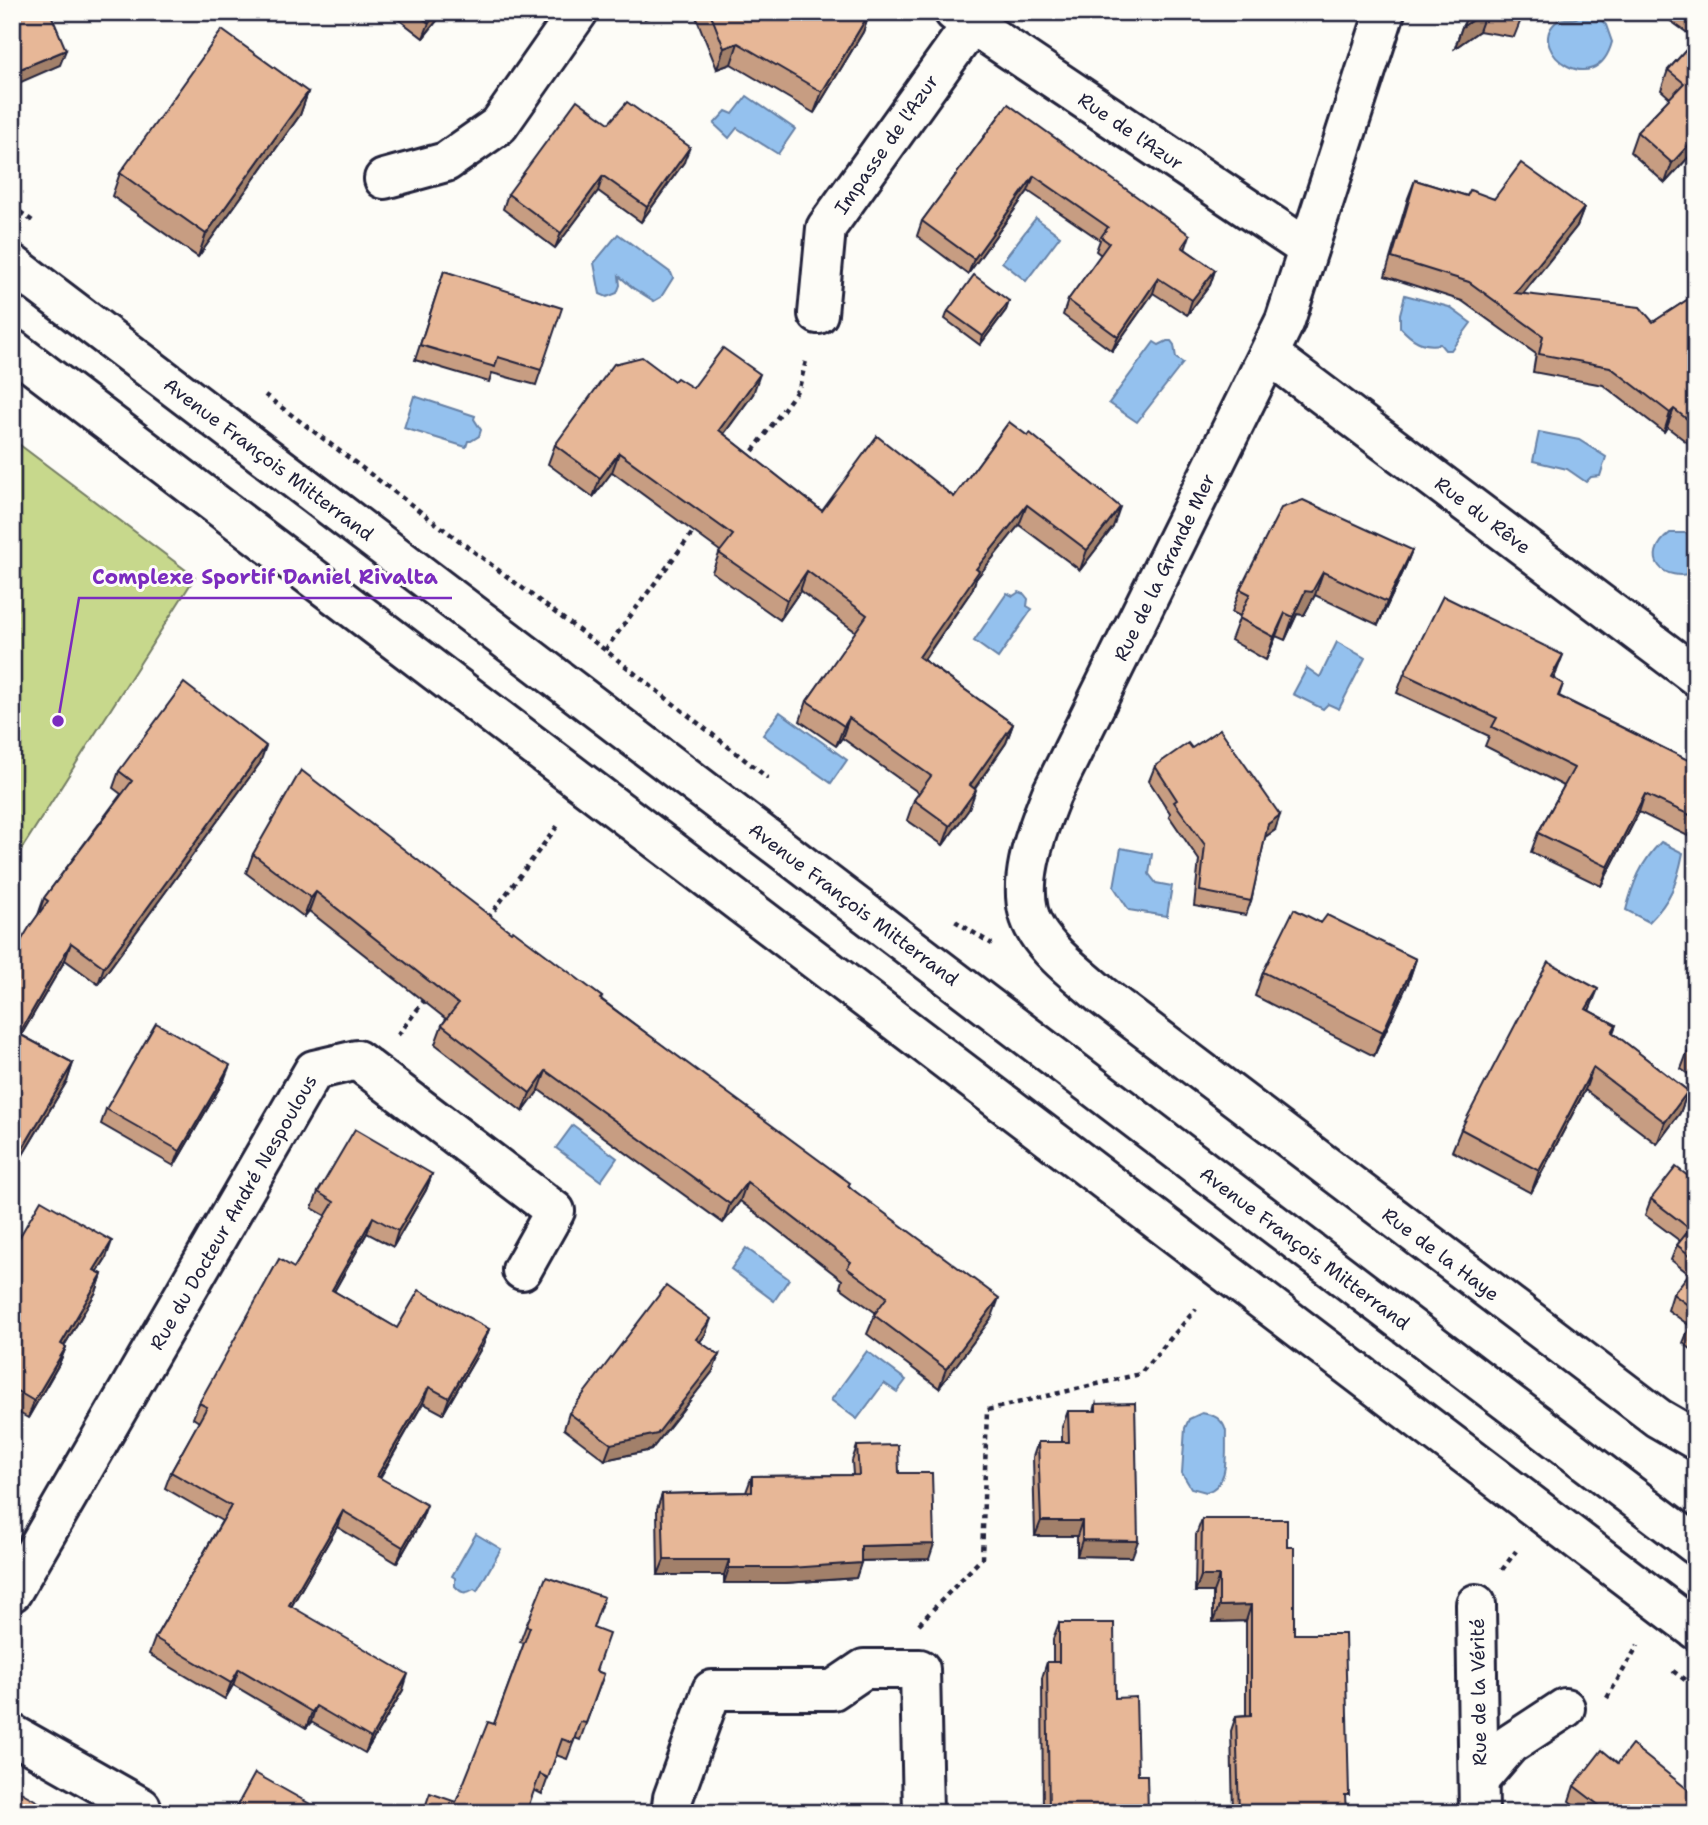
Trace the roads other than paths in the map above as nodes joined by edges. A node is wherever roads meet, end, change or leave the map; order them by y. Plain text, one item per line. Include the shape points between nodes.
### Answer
1 (578, 12) edge
2 (1385, 12) edge
3 (963, 18) edge
4 (384, 179) dead end
5 (1308, 249) junction
6 (12, 264) edge
7 (818, 314) road end
8 (12, 349) edge
9 (1270, 355) junction
10 (1696, 676) edge
11 (1191, 1063) joint
12 (522, 1270) dead end
13 (1696, 1440) edge
14 (1696, 1545) edge
15 (12, 1592) edge
16 (1476, 1604) dead end
17 (1696, 1630) edge
18 (1565, 1708) dead end
19 (12, 1734) edge
20 (1479, 1797) edge
21 (141, 1807) dead end
22 (671, 1813) edge
23 (923, 1813) edge

1 - 4 street via 499,125 446,162
2 - 5 street, Rue de la Grande Mer
3 - 5 street, Rue de l'Azur
3 - 7 street, Impasse de l'Azur via 826,228
5 - 9 street, Rue de la Grande Mer
6 - 14 street, Avenue François Mitterrand
8 - 17 street
9 - 10 street, Rue du Rêve
9 - 11 street, Rue de la Grande Mer via 1051,795 1028,869 1027,901 1034,928 1051,949 1101,995
11 - 13 street, Rue de la Haye via 1658,1419
12 - 15 street, Rue du Docteur André Nespoulous via 555,1211 357,1060 314,1070
16 - 20 street, Rue de la Vérité
18 - 20 street, Rue de la Vérité via 1510,1744
19 - 21 street
22 - 23 street via 712,1690 833,1690 864,1669 919,1669

